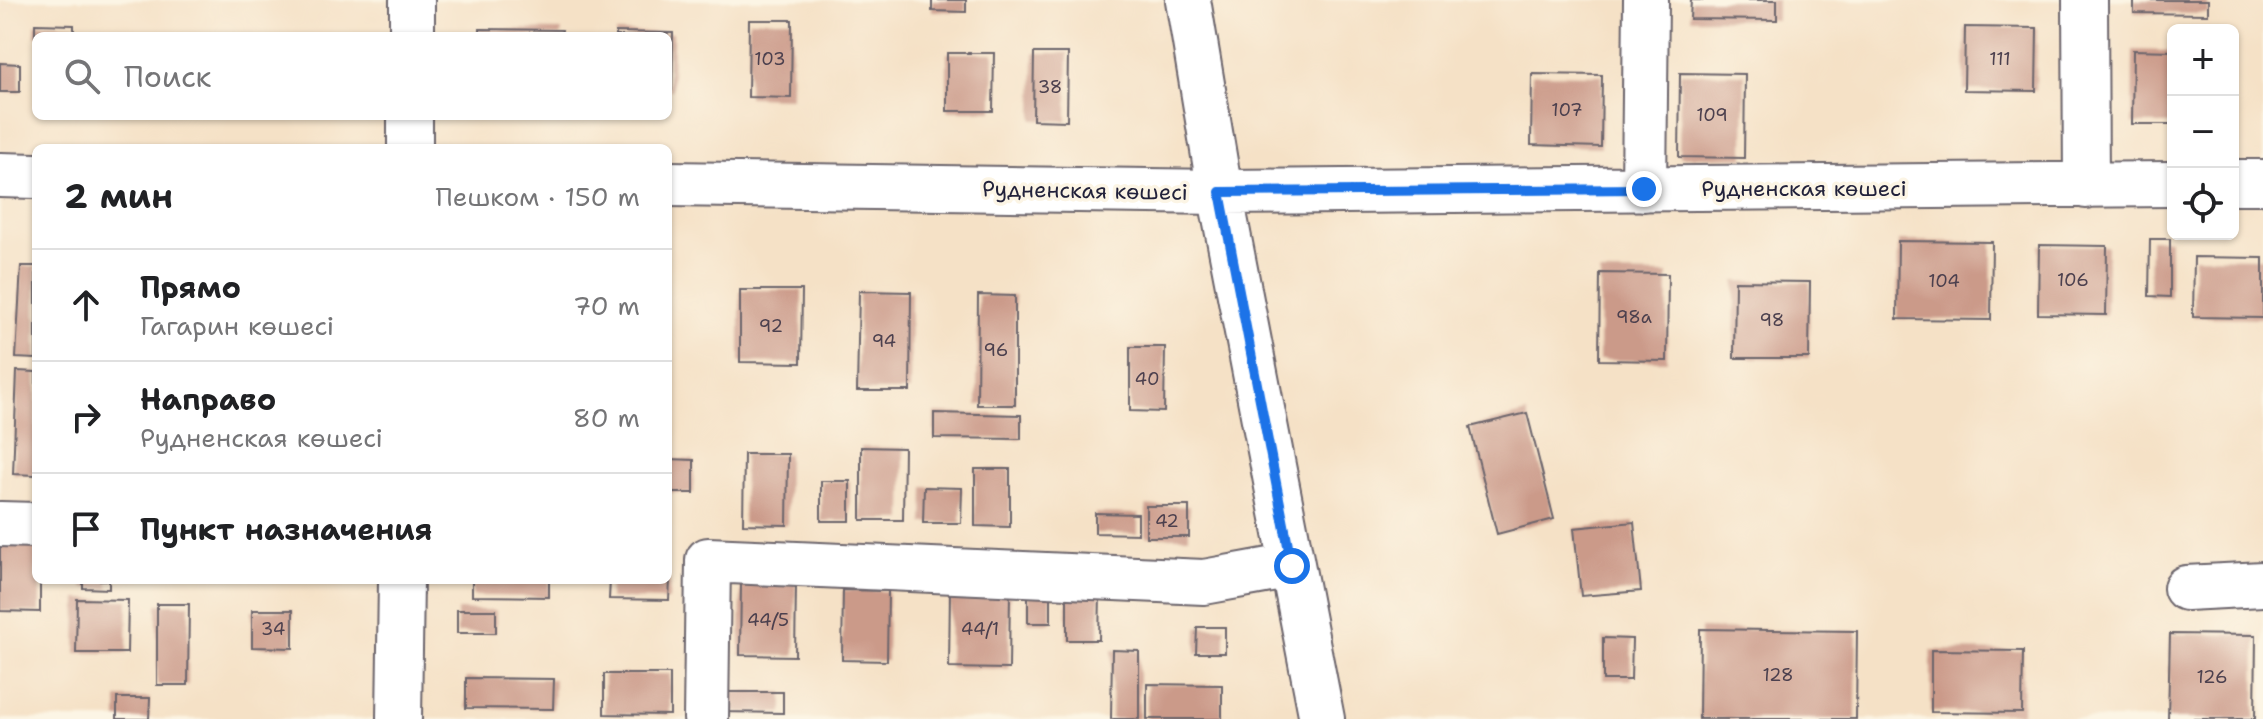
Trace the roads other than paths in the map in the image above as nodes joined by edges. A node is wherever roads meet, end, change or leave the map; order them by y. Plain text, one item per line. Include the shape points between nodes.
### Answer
1 (412, 0) edge
2 (1188, 0) edge
3 (1646, 0) edge
4 (2085, 0) edge
5 (412, 32) edge
6 (410, 120) edge
7 (410, 144) edge
8 (0, 175) edge
9 (32, 176) edge
10 (2239, 182) edge
11 (2263, 182) edge
12 (672, 184) edge
13 (2167, 184) edge
14 (2086, 186) junction
15 (1644, 189) junction
16 (1220, 192) junction
17 (0, 524) edge
18 (32, 525) edge
19 (1292, 566) junction
20 (401, 584) edge
21 (2263, 584) edge
22 (2186, 588) dead end
23 (399, 719) edge
24 (706, 719) edge
25 (1322, 719) edge

1 - 5 street
2 - 16 street
3 - 15 street
4 - 14 street
6 - 7 street
8 - 9 street
10 - 11 street
12 - 16 street, Рудненская көшесі
13 - 14 street, Рудненская көшесі
14 - 15 street, Рудненская көшесі
15 - 16 street, Рудненская көшесі
16 - 19 street
17 - 18 street
19 - 24 street via 1204,582 708,560
19 - 25 street
20 - 23 street
21 - 22 street

